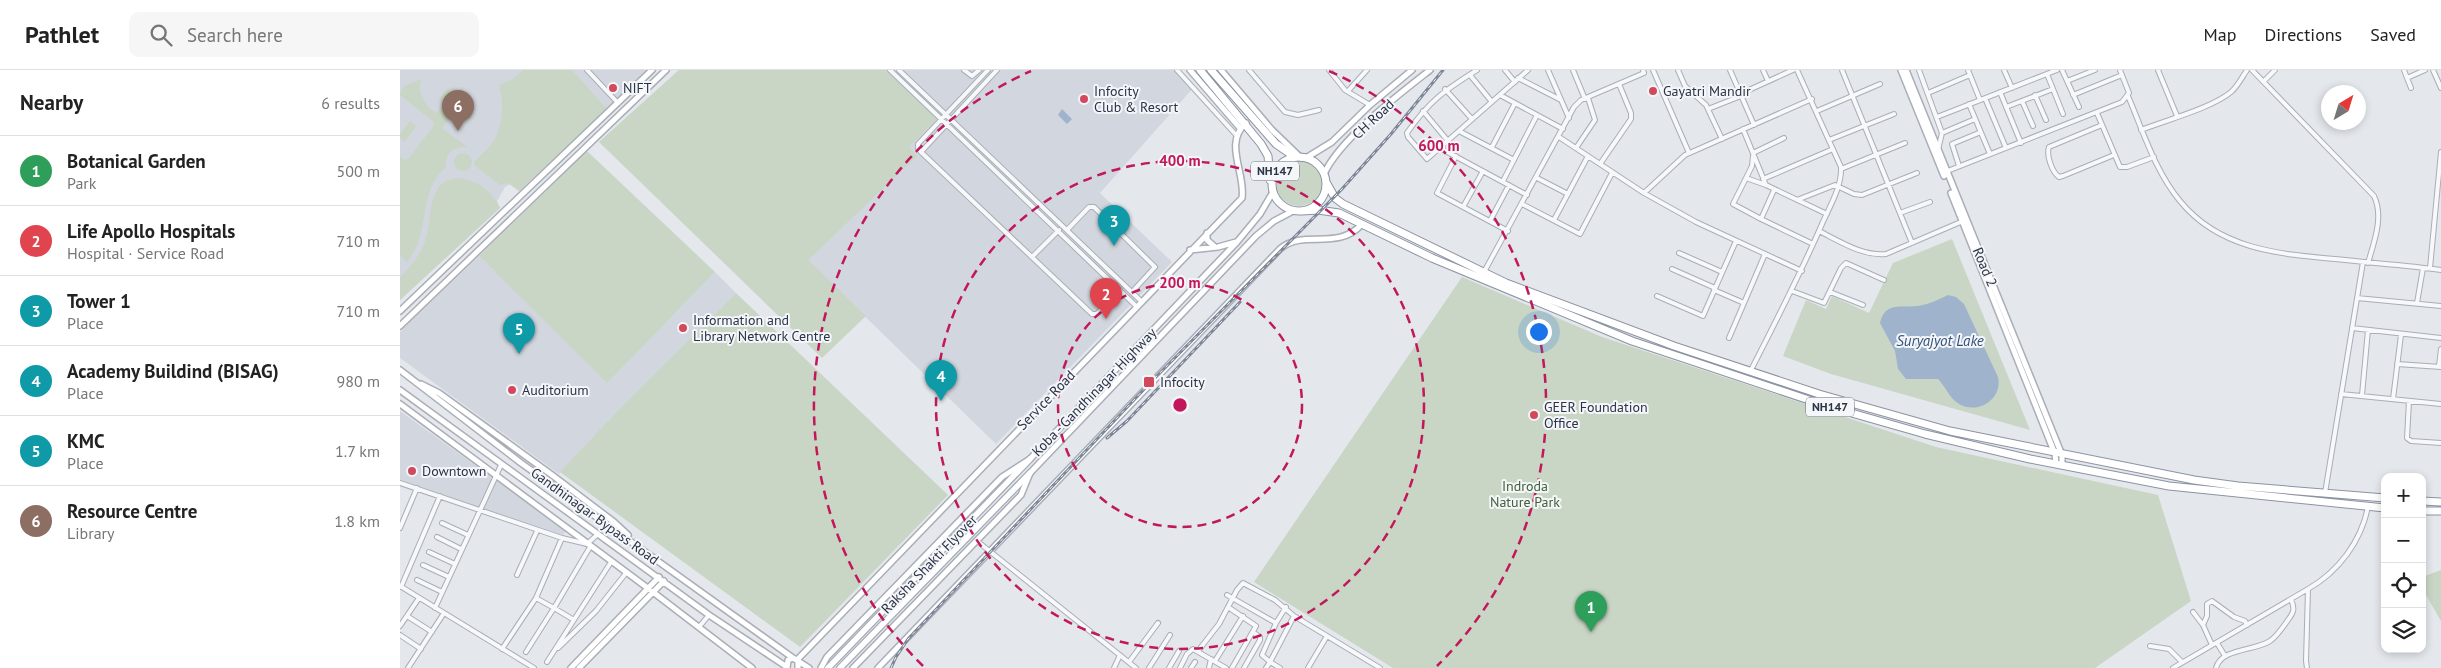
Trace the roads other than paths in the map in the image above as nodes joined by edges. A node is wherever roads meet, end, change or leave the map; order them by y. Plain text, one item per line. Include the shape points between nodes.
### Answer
1 (587, 70) edge
2 (652, 70) edge
3 (666, 70) edge
4 (890, 70) edge
5 (899, 70) edge
6 (964, 70) edge
7 (979, 70) edge
8 (988, 70) edge
9 (997, 70) edge
10 (1177, 70) edge
11 (1190, 70) edge
12 (1200, 70) edge
13 (1211, 70) edge
14 (1221, 70) edge
15 (1249, 70) edge
16 (1329, 70) edge
17 (1412, 70) edge
18 (1430, 70) edge
19 (1477, 70) edge
20 (1505, 70) edge
21 (1528, 70) edge
22 (1548, 70) edge
23 (1580, 70) edge
24 (1653, 70) edge
25 (1678, 70) edge
26 (1730, 70) edge
27 (1763, 70) edge
28 (1793, 70) edge
29 (1797, 70) edge
30 (1842, 70) edge
31 (1901, 70) edge
32 (1906, 70) edge
33 (1919, 70) edge
34 (1968, 70) edge
35 (2004, 70) edge
36 (2057, 70) edge
37 (2062, 70) edge
38 (2095, 70) edge
39 (2120, 70) edge
40 (2158, 70) edge
41 (2247, 70) edge
42 (2252, 70) edge
43 (2275, 70) edge
44 (2404, 70) edge
45 (2425, 70) edge
46 (2433, 70) edge
47 (1365, 71) edge
48 (1573, 71) edge
49 (1644, 72) edge
50 (2047, 74) junction
51 (1470, 75) junction
52 (1970, 75) junction
53 (2122, 75) junction
54 (2407, 78) junction
55 (1516, 80) junction
56 (1768, 81) junction
57 (2067, 81) junction
58 (2264, 81) junction
59 (1620, 84) junction
60 (1880, 84) dead end
61 (2012, 88) junction
62 (2053, 88) junction
63 (2411, 88) dead end
64 (2441, 88) edge
65 (1445, 89) junction
66 (1348, 91) junction
67 (2000, 92) junction
68 (1928, 93) junction
69 (2073, 94) junction
70 (1500, 95) junction
71 (1741, 95) junction
72 (1852, 95) junction
73 (2036, 95) junction
74 (2128, 96) junction
75 (1586, 98) junction
76 (1812, 99) junction
77 (1982, 99) junction
78 (1561, 100) junction
79 (2022, 101) junction
80 (1492, 102) junction
81 (1515, 103) junction
82 (618, 104) junction
83 (1969, 104) junction
84 (1370, 105) junction
85 (2006, 107) junction
86 (2079, 107) dead end
87 (1708, 109) junction
88 (1319, 110) dead end
89 (1422, 111) junction
90 (1817, 111) junction
91 (2097, 113) junction
92 (945, 114) junction
93 (1894, 114) dead end
94 (2063, 114) dead end
95 (1537, 115) junction
96 (2177, 116) junction
97 (1936, 117) junction
98 (941, 118) junction
99 (950, 118) junction
100 (1569, 118) junction
101 (1472, 119) junction
102 (1976, 119) junction
103 (2046, 120) dead end
104 (946, 123) junction
105 (1243, 125) junction
106 (1754, 125) junction
107 (1864, 125) junction
108 (2102, 125) junction
109 (2032, 126) dead end
110 (1563, 129) junction
111 (1743, 129) junction
112 (1460, 130) junction
113 (2141, 130) junction
114 (1981, 132) junction
115 (1942, 134) junction
116 (1237, 136) junction
117 (1559, 137) junction
118 (1722, 138) junction
119 (1784, 138) dead end
120 (1830, 140) junction
121 (1448, 141) junction
122 (2020, 142) junction
123 (1905, 143) dead end
124 (1492, 147) junction
125 (1440, 148) junction
126 (1576, 148) junction
127 (2006, 148) junction
128 (1834, 149) junction
129 (1938, 150) junction
130 (921, 152) junction
131 (2441, 152) edge
132 (1689, 153) junction
133 (1753, 154) junction
134 (1876, 154) junction
135 (1990, 154) junction
136 (2114, 155) junction
137 (1456, 156) junction
138 (1588, 156) junction
139 (2154, 157) junction
140 (1301, 158) junction
141 (1514, 160) junction
142 (1600, 164) junction
143 (1960, 166) junction
144 (1841, 169) junction
145 (1483, 171) junction
146 (1612, 172) junction
147 (1917, 172) dead end
148 (1945, 172) junction
149 (1324, 174) junction
150 (1537, 178) junction
151 (1746, 178) junction
152 (1763, 179) junction
153 (1503, 181) junction
154 (1326, 182) junction
155 (1888, 184) junction
156 (1509, 185) junction
157 (1766, 185) junction
158 (1838, 186) junction
159 (1272, 189) junction
160 (1774, 190) junction
161 (1644, 193) junction
162 (1528, 194) junction
163 (1568, 194) junction
164 (1797, 200) junction
165 (1930, 202) dead end
166 (514, 203) junction
167 (1522, 204) junction
168 (1463, 207) junction
169 (520, 208) junction
170 (1293, 211) junction
171 (1302, 211) junction
172 (1827, 214) junction
173 (1900, 214) junction
174 (1761, 218) junction
175 (1554, 220) junction
176 (1490, 221) junction
177 (1964, 221) junction
178 (1362, 224) junction
179 (1062, 226) junction
180 (1066, 230) junction
181 (1058, 231) junction
182 (1508, 231) junction
183 (1819, 231) junction
184 (1207, 232) junction
185 (1736, 241) junction
186 (1237, 242) junction
187 (1912, 243) junction
188 (1813, 244) junction
189 (1215, 248) junction
190 (1190, 250) junction
191 (1679, 253) dead end
192 (1765, 254) junction
193 (1033, 256) junction
194 (2366, 262) junction
195 (2422, 268) junction
196 (2430, 268) junction
197 (1672, 269) dead end
198 (2441, 270) edge
199 (1802, 271) junction
200 (1484, 272) junction
201 (1722, 272) junction
202 (1884, 280) dead end
203 (1714, 289) junction
204 (1120, 290) junction
205 (1792, 291) junction
206 (1132, 292) junction
207 (1830, 292) junction
208 (1657, 296) dead end
209 (2357, 298) junction
210 (1141, 301) junction
211 (1744, 303) junction
212 (2417, 303) junction
213 (1136, 306) junction
214 (1863, 306) dead end
215 (2441, 306) edge
216 (400, 311) edge
217 (400, 326) edge
218 (2352, 328) junction
219 (2368, 330) junction
220 (2400, 334) junction
221 (1729, 338) dead end
222 (2441, 338) edge
223 (2441, 349) edge
224 (2397, 364) junction
225 (2440, 367) edge
226 (400, 370) edge
227 (1750, 372) junction
228 (400, 390) edge
229 (2341, 394) junction
230 (2362, 395) junction
231 (2393, 399) junction
232 (2409, 401) junction
233 (400, 404) edge
234 (2441, 404) edge
235 (2441, 443) edge
236 (2058, 454) junction
237 (1030, 459) junction
238 (2059, 463) junction
239 (501, 465) junction
240 (1030, 473) junction
241 (496, 476) junction
242 (400, 483) edge
243 (418, 488) junction
244 (2325, 493) junction
245 (440, 496) junction
246 (2376, 497) junction
247 (2381, 498) edge
248 (2426, 501) edge
249 (2441, 502) edge
250 (2372, 508) junction
251 (2381, 508) edge
252 (2426, 511) edge
253 (2441, 511) edge
254 (479, 512) junction
255 (442, 523) dead end
256 (400, 528) edge
257 (537, 531) junction
258 (598, 534) junction
259 (468, 535) junction
260 (437, 537) dead end
261 (562, 538) junction
262 (977, 542) junction
263 (589, 545) junction
264 (462, 549) junction
265 (429, 552) dead end
266 (989, 552) junction
267 (611, 562) junction
268 (455, 564) junction
269 (423, 565) dead end
270 (626, 573) junction
271 (517, 574) dead end
272 (449, 577) junction
273 (661, 579) junction
274 (417, 580) dead end
275 (400, 587) edge
276 (2308, 589) junction
277 (651, 591) junction
278 (442, 592) junction
279 (1227, 595) dead end
280 (1232, 597) junction
281 (418, 598) junction
282 (536, 598) junction
283 (2291, 599) junction
284 (1228, 607) junction
285 (1286, 607) junction
286 (435, 608) junction
287 (554, 608) junction
288 (2193, 612) dead end
289 (444, 614) junction
290 (709, 615) junction
291 (407, 616) junction
292 (1243, 616) junction
293 (1294, 616) junction
294 (574, 620) junction
295 (1158, 623) dead end
296 (1276, 623) junction
297 (2203, 625) junction
298 (2247, 625) junction
299 (400, 626) edge
300 (699, 627) junction
301 (432, 632) junction
302 (1254, 632) junction
303 (400, 635) edge
304 (1170, 635) dead end
305 (1327, 636) junction
306 (2217, 643) junction
307 (2212, 645) junction
308 (2150, 646) dead end
309 (420, 649) junction
310 (502, 649) junction
311 (556, 650) junction
312 (1179, 651) dead end
313 (1198, 651) junction
314 (526, 652) dead end
315 (1120, 655) junction
316 (2225, 656) junction
317 (796, 660) junction
318 (1213, 660) junction
319 (547, 662) dead end
320 (1129, 662) junction
321 (1195, 662) dead end
322 (1270, 662) junction
323 (2182, 662) junction
324 (525, 663) junction
325 (829, 667) edge
326 (408, 668) edge
327 (522, 668) edge
328 (534, 668) edge
329 (571, 668) edge
330 (579, 668) edge
331 (752, 668) edge
332 (787, 668) edge
333 (798, 668) edge
334 (809, 668) edge
335 (821, 668) edge
336 (840, 668) edge
337 (853, 668) edge
338 (878, 668) edge
339 (1114, 668) edge
340 (1136, 668) edge
341 (1149, 668) edge
342 (1169, 668) edge
343 (1180, 668) edge
344 (1191, 668) edge
345 (1209, 668) edge
346 (1226, 668) edge
347 (1232, 668) edge
348 (1244, 668) edge
349 (1266, 668) edge
350 (1280, 668) edge
351 (1308, 668) edge
352 (1380, 668) edge
353 (2173, 668) edge
354 (2216, 668) edge
355 (2308, 668) edge

1 - 82 street
2 - 82 street
3 - 169 street
4 - 98 street
5 - 92 street
6 - 7 street via 972,76
8 - 92 street
9 - 99 street
10 - 116 street
11 - 105 street
12 - 105 highway, NH147
13 - 140 highway, NH147 via 1276,144
14 - 140 street via 1272,130
15 - 88 street via 1285,112 1298,115
16 - 66 street
17 - 84 street, CH Road
18 - 149 street, CH Road via 1363,127 1333,158
19 - 51 street
20 - 55 street
21 - 55 street
22 - 78 street
23 - 48 street
24 - 49 street
24 - 132 street
25 - 87 street via 1685,86
26 - 71 street
27 - 56 street
28 - 56 street
29 - 76 street
30 - 72 street
31 - 148 street, Road 2
32 - 129 street, Road 2
33 - 68 street
34 - 52 street
35 - 61 street
36 - 50 street
37 - 57 street
38 - 57 street
39 - 53 street
40 - 96 street
41 - 96 street via 2225,96
42 - 58 street
43 - 58 street
44 - 54 street
45 - 54 street
46 - 64 street
47 - 66 street
48 - 75 street
49 - 59 street
50 - 61 street
50 - 62 street
51 - 65 street
51 - 80 street
52 - 68 street
52 - 77 street
53 - 69 street
53 - 74 street
54 - 63 street
55 - 70 street
55 - 78 street
56 - 71 street
57 - 69 street
58 - 194 street via 2374,196 2379,216
59 - 75 street
59 - 142 street via 1631,118
60 - 72 street
61 - 67 street
62 - 73 street
62 - 94 street
65 - 89 street
65 - 101 street
66 - 84 street
67 - 77 street
67 - 85 street
68 - 97 street
69 - 86 street
70 - 80 street
70 - 81 street
71 - 87 street
71 - 106 street
72 - 90 street
72 - 107 street
73 - 79 street
73 - 103 street
74 - 91 street
74 - 113 street
75 - 100 street via 1574,107
75 - 126 street via 1595,120
76 - 90 street
76 - 106 street
77 - 83 street
77 - 127 street
78 - 100 street
79 - 85 street
79 - 109 street
80 - 101 street
81 - 95 street
81 - 124 street
82 - 166 street
83 - 97 street
83 - 102 street
84 - 140 street, CH Road via 1332,142
85 - 122 street
87 - 118 street
89 - 121 street
89 - 125 street via 1408,137 1427,159
90 - 120 street
91 - 108 street
91 - 122 street
92 - 98 street
92 - 99 street
93 - 107 street
95 - 110 street
95 - 141 street
96 - 113 street
97 - 115 street
98 - 104 street
98 - 130 street via 918,144
99 - 104 street
99 - 179 street
100 - 110 street
101 - 112 street
102 - 114 street
102 - 115 street
104 - 130 street
104 - 181 street
105 - 116 street, Service Road
105 - 159 highway, NH147 via 1268,156
106 - 111 street
107 - 120 street
107 - 134 street
108 - 136 street
108 - 136 street via 2049,146 2047,153 2055,174 2063,176
110 - 117 street
111 - 118 street
111 - 133 street
112 - 121 street
112 - 124 street
113 - 139 street
114 - 135 street
114 - 143 street via 1952,144
115 - 129 street
116 - 184 street, Service Road via 1242,198
117 - 126 street
117 - 150 street
118 - 132 street
119 - 133 street
120 - 128 street
121 - 125 street
122 - 127 street
123 - 134 street
124 - 141 street
125 - 137 street
126 - 138 street
127 - 135 street
128 - 144 street
128 - 152 street
129 - 148 street, Road 2
130 - 193 street
131 - 196 street
132 - 161 street via 1676,161
133 - 151 street via 1753,163
133 - 152 street
134 - 144 street
134 - 155 street
135 - 143 street
136 - 139 street via 2120,167 2124,168
137 - 145 street
137 - 168 street via 1437,193
138 - 142 street
138 - 163 street
139 - 194 street via 2178,200 2199,221 2219,233 2264,251
140 - 149 highway, NH147 via 1313,162
140 - 159 highway, NH147 via 1289,158 1275,170
141 - 153 street
142 - 146 street
143 - 148 street
144 - 158 street
145 - 153 street
145 - 168 street
146 - 161 street
146 - 175 street via 1580,234
147 - 155 street
148 - 177 street, Road 2
149 - 154 highway, NH147
150 - 162 street
150 - 163 street
151 - 157 street
151 - 174 street via 1733,204
152 - 157 street
153 - 156 street
154 - 171 highway via 1322,198 1310,209
154 - 200 highway, NH147 via 1335,198 1343,204
155 - 158 street via 1858,196
155 - 173 street
156 - 162 street
156 - 176 street
157 - 160 street
158 - 164 street
158 - 172 street
159 - 170 highway, NH147 via 1279,203
159 - 186 street, Koba - Gandhinagar Highway via 1255,221
160 - 164 street
160 - 174 street
161 - 185 street
162 - 167 street
163 - 175 street
164 - 172 street
165 - 173 street
166 - 169 street
166 - 216 street
167 - 175 street
167 - 182 street
168 - 176 street
169 - 217 street
170 - 171 highway, NH147
170 - 240 street, Koba - Gandhinagar Highway via 1265,227
171 - 178 highway, NH147 via 1328,210
172 - 183 street
173 - 187 street
174 - 188 street
176 - 182 street
177 - 187 street
177 - 236 street, Road 2
178 - 238 highway, NH147 via 1524,298 1632,342 1817,403 1926,434
178 - 266 street via 1354,234 1346,237 1296,240 1280,249
179 - 180 street
179 - 181 street
180 - 206 street
180 - 206 street via 1091,206 1101,214 1155,267
181 - 193 street
181 - 204 street
182 - 200 street
183 - 187 street via 1863,252 1875,254 1886,254
183 - 188 street
184 - 189 street via 1207,240
184 - 190 street, Service Road
185 - 192 street
185 - 201 street
186 - 189 street
186 - 237 street, Koba - Gandhinagar Highway
188 - 199 street
189 - 190 street
190 - 210 street, Service Road
191 - 201 street
192 - 199 street
192 - 211 street
193 - 204 street via 1094,315
194 - 195 street
194 - 209 street
195 - 196 street
195 - 212 street
196 - 198 street
197 - 203 street
199 - 205 street
200 - 227 highway, NH147
201 - 203 street
202 - 207 street via 1846,263
203 - 208 street via 1703,316
203 - 211 street
204 - 213 street
205 - 207 street via 1821,303
205 - 227 street
206 - 210 street
207 - 214 street
209 - 212 street
209 - 218 street
210 - 213 street, Service Road
211 - 221 street
212 - 215 street
213 - 317 street, Service Road
218 - 219 street
218 - 229 street
219 - 220 street
219 - 230 street
220 - 222 street
220 - 224 street
223 - 225 street
224 - 225 street
224 - 231 street
226 - 317 street, Gandhinagar Bypass Road via 522,463
227 - 236 highway, NH147 via 1950,431
228 - 239 street, Gandhinagar Bypass Road
229 - 230 street
229 - 244 street
230 - 231 street
231 - 232 street
232 - 234 street
232 - 235 street via 2406,438
233 - 241 street
236 - 238 street, Road 2
236 - 244 highway, NH147 via 2194,480
237 - 325 main road, Raksha Shakti Flyover
237 - 335 street, Koba - Gandhinagar Highway via 1002,477 827,657
238 - 250 highway, NH147 via 2169,486
239 - 241 street
239 - 258 street, Gandhinagar Bypass Road
240 - 262 street, Koba - Gandhinagar Highway via 1021,495
240 - 336 main road, Raksha Shakti Flyover
241 - 254 street
241 - 263 street
242 - 243 street
243 - 245 street
243 - 256 street
244 - 246 highway, NH147
245 - 254 street
245 - 275 street
246 - 247 highway, NH147
246 - 250 highway
248 - 249 highway
250 - 251 highway, NH147
250 - 276 street via 2349,552 2320,582
252 - 253 highway
254 - 257 street
254 - 259 street
255 - 259 street
257 - 261 street
257 - 271 street
258 - 263 street
258 - 273 street, Gandhinagar Bypass Road
259 - 264 street
260 - 264 street
261 - 263 street
261 - 282 street
262 - 266 street
262 - 337 street, Koba - Gandhinagar Highway
263 - 267 street
263 - 287 street
264 - 268 street
265 - 268 street
266 - 315 street
266 - 338 street
267 - 270 street
267 - 294 street
268 - 272 street
269 - 272 street
270 - 277 street
270 - 311 street via 600,607
272 - 278 street
273 - 277 street
273 - 290 street, Gandhinagar Bypass Road
274 - 278 street
275 - 281 street
276 - 283 street
276 - 355 street
277 - 300 street
277 - 329 street
277 - 330 street
278 - 286 street
279 - 280 street
280 - 284 street
280 - 285 street via 1243,583
280 - 296 street
281 - 286 street
281 - 291 street
282 - 287 street
282 - 310 street
283 - 298 street
283 - 316 street via 2293,614 2270,641
284 - 292 street
284 - 313 street
285 - 293 street
285 - 296 street
286 - 289 street
287 - 294 street
287 - 314 street
288 - 297 street
289 - 301 street
289 - 310 street
290 - 300 street
290 - 332 street, Gandhinagar Bypass Road
291 - 299 street
291 - 301 street
292 - 302 street via 1256,626
292 - 318 street
293 - 305 street
293 - 322 street
294 - 311 street
295 - 320 street
296 - 322 street via 1262,655
297 - 298 street via 2207,604 2212,601
297 - 307 street
298 - 306 street
300 - 331 street
301 - 309 street
302 - 347 street
302 - 348 street via 1260,640
303 - 309 street
304 - 341 street
305 - 351 street
305 - 352 street
306 - 307 street
306 - 316 street
307 - 323 street
308 - 323 street via 2169,649
309 - 326 street
310 - 324 street
311 - 319 street
312 - 342 street
313 - 318 street
313 - 343 street via 1189,651
315 - 320 street
315 - 339 street
316 - 354 street
317 - 332 street, Service Road via 788,660
317 - 333 street
317 - 334 street, Gandhinagar Bypass Road
318 - 345 street
318 - 346 street
320 - 340 street
321 - 344 street
322 - 349 street
322 - 350 street
323 - 353 street
324 - 327 street
324 - 328 street

